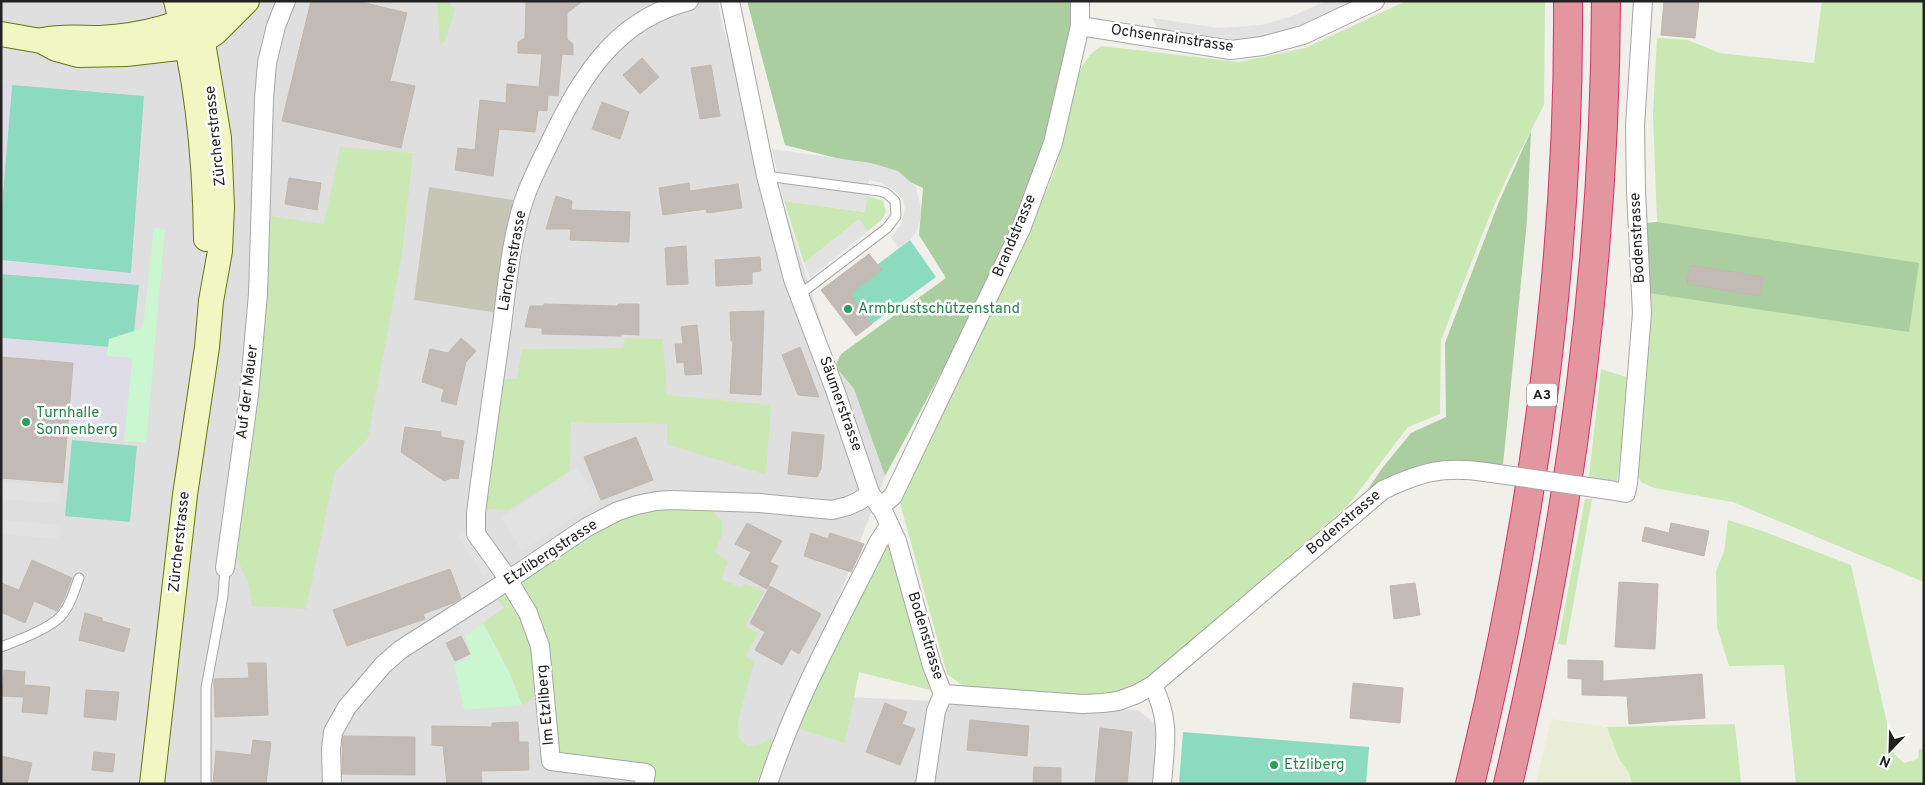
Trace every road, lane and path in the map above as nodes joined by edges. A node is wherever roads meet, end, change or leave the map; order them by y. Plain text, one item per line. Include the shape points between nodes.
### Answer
1 (219, 1) edge
2 (247, 1) edge
3 (286, 1) edge
4 (689, 1) edge
5 (730, 1) edge
6 (1080, 1) edge
7 (1375, 1) edge
8 (1568, 1) edge
9 (1606, 1) edge
10 (1643, 1) edge
11 (188, 10) edge
12 (1080, 26) junction
13 (1, 34) edge
14 (41, 41) junction
15 (195, 44) junction
16 (766, 176) junction
17 (799, 295) junction
18 (875, 500) junction
19 (889, 526) junction
20 (225, 568) joint
21 (79, 578) dead end
22 (508, 580) junction
23 (1, 647) edge
24 (1153, 685) junction
25 (943, 694) junction
26 (152, 784) edge
27 (206, 784) edge
28 (332, 784) edge
29 (644, 784) edge
30 (768, 784) edge
31 (925, 784) edge
32 (1162, 784) edge
33 (1470, 784) edge
34 (1508, 784) edge

1 - 11 main road
2 - 15 main road via 215,33
3 - 20 street, Auf der Mauer via 267,63 258,294 249,395
4 - 22 street, Lärchenstrasse via 645,18 624,33 590,70 564,112 523,202 513,247 476,513 476,534
5 - 16 street, Säumerstrasse
6 - 12 street, Brandstrasse
7 - 12 street, Ochsenrainstrasse via 1303,35 1231,50
8 - 33 highway, A3 via 1561,194 1542,396 1509,600
9 - 34 highway, A3 via 1598,201 1581,384 1553,571
10 - 24 street, Bodenstrasse, bridge via 1635,125 1641,323 1626,493 1462,469 1413,476 1383,490
11 - 14 main road via 152,30 123,36 65,37
11 - 15 main road, Zürcherstrasse
12 - 18 street, Brandstrasse via 1053,143 1021,229 893,496
13 - 14 main road
14 - 15 main road via 67,53 92,56
15 - 26 main road, Zürcherstrasse via 219,138 220,251 185,495
16 - 17 street, Säumerstrasse
16 - 17 lane via 879,191 891,197 897,208 888,228
17 - 18 street, Säumerstrasse
18 - 19 street, Säumerstrasse
18 - 22 street, Etzlibergstrasse via 832,510 681,500 638,504 587,527
19 - 25 street, Bodenstrasse via 897,541
19 - 30 street via 816,669
20 - 27 lane, Auf der Mauer via 206,688
21 - 23 lane via 60,617 30,636
22 - 28 street, Etzlibergstrasse via 400,650 373,676 347,707 333,732
22 - 29 street, Im Etzliberg via 528,613 540,646 551,761 646,773
24 - 25 street, Bodenstrasse via 1118,701 1083,704
24 - 32 street via 1162,704 1167,728
25 - 31 street via 936,711

